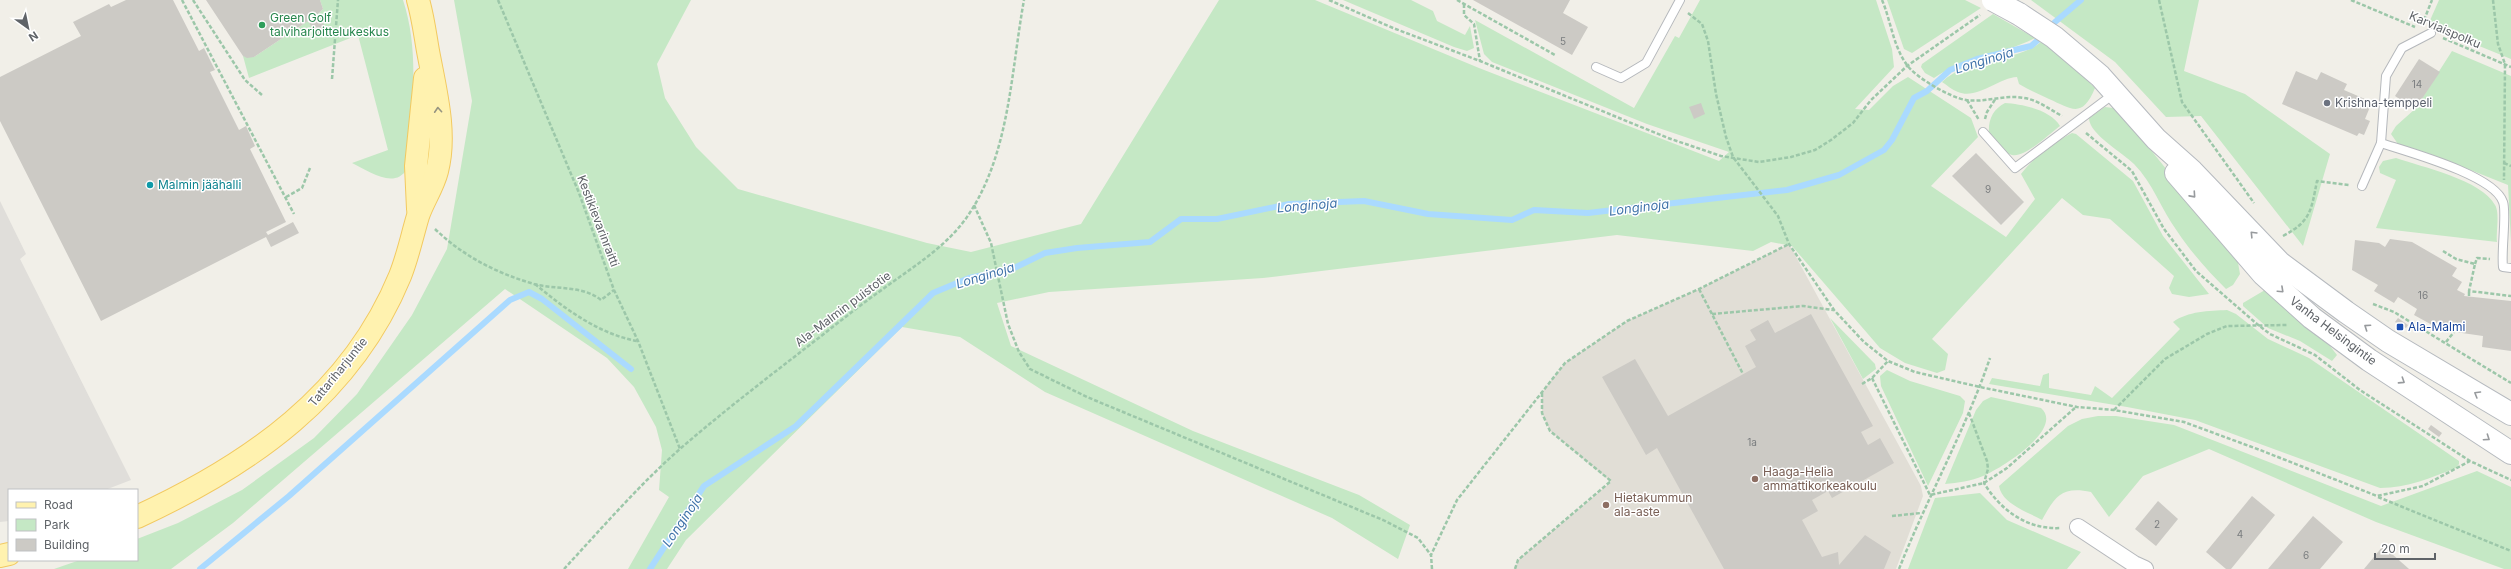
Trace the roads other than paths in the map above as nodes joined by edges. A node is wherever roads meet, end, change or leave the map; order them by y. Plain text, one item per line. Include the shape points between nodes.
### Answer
1 (418, 0) edge
2 (1679, 2) edge
3 (1988, 7) edge
4 (2431, 33) road end
5 (1596, 66) dead end
6 (2116, 92) junction
7 (1983, 132) road end
8 (2156, 139) junction
9 (2381, 143) junction
10 (2362, 186) road end
11 (2504, 202) junction
12 (2511, 210) edge
13 (2511, 268) edge
14 (2511, 414) edge
15 (2511, 453) edge
16 (138, 517) edge
17 (2078, 527) road end
18 (2145, 569) edge

1 - 16 main road, Tattariharjuntie via 437,99 441,149 437,172 418,214 409,249 374,327 327,389 298,419 249,456 206,483
2 - 5 lane via 1646,63 1621,78
3 - 6 main road, Vanha Helsingintie, bridge via 2019,14 2077,55
4 - 9 lane via 2402,48 2386,76
6 - 7 lane via 2015,168
6 - 8 main road, Vanha Helsingintie
14 -> 8 main road, Vanha Helsingintie via 2388,341 2280,263 2192,171
8 -> 15 main road, Vanha Helsingintie via 2181,181 2264,274 2312,318 2369,360
9 - 10 lane
9 - 11 lane via 2475,176 2494,189
11 - 12 lane
11 - 13 lane via 2503,267
17 - 18 street via 2123,558

